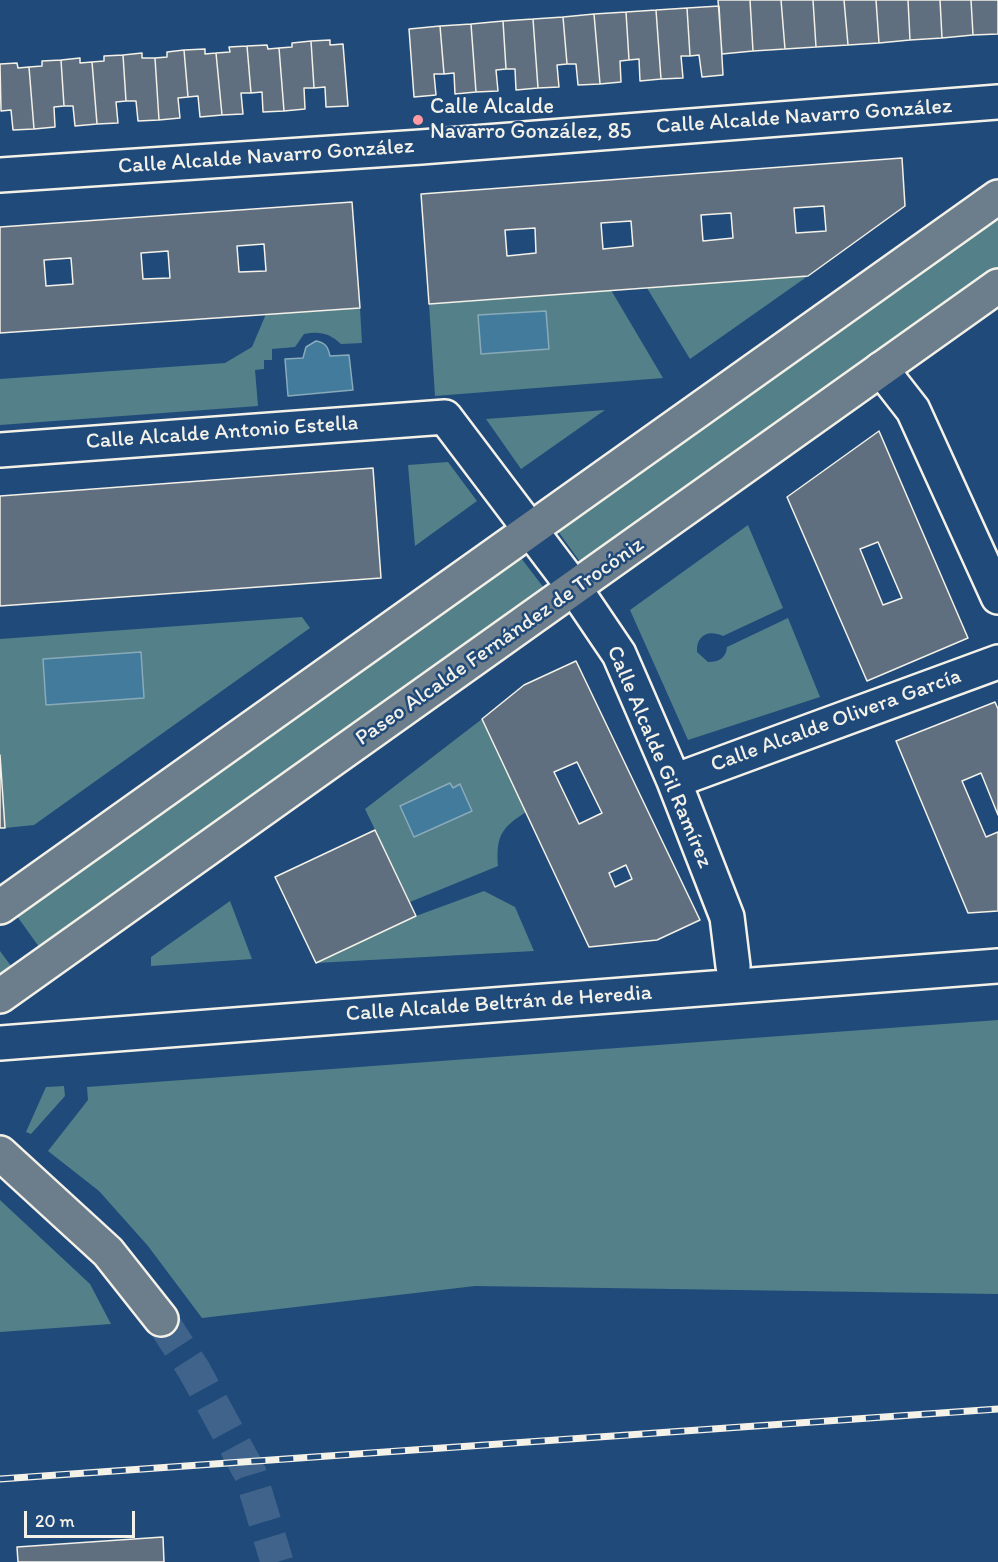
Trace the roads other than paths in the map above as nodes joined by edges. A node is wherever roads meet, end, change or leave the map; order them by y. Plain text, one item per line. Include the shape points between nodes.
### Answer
1 (998, 102) edge
2 (0, 175) edge
3 (998, 197) edge
4 (998, 286) edge
5 (881, 369) junction
6 (445, 417) joint
7 (0, 450) edge
8 (530, 531) junction
9 (575, 589) junction
10 (998, 597) edge
11 (998, 662) edge
12 (674, 781) junction
13 (0, 907) edge
14 (733, 966) dead end
15 (998, 966) edge
16 (0, 996) edge
17 (0, 1043) edge
18 (0, 1153) edge
19 (161, 1319) tunnel mouth

1 - 2 street, Calle Alcalde Navarro González
3 - 8 main road
4 - 5 main road, Paseo Alcalde Fernández de Trocóniz
5 - 9 main road, Paseo Alcalde Fernández de Trocóniz
5 - 10 street via 913,410
6 - 7 street, Calle Alcalde Antonio Estella
6 - 8 street, Calle Alcalde Gil Ramírez
8 - 9 street, Calle Alcalde Gil Ramírez
8 - 13 main road
9 - 12 street, Calle Alcalde Gil Ramírez via 620,654
9 - 16 main road, Paseo Alcalde Fernández de Trocóniz
11 - 12 street, Calle Alcalde Olivera García
12 - 14 street, Calle Alcalde Gil Ramírez via 727,917
15 - 17 street, Calle Alcalde Beltrán de Heredia
18 - 19 main road via 108,1252

